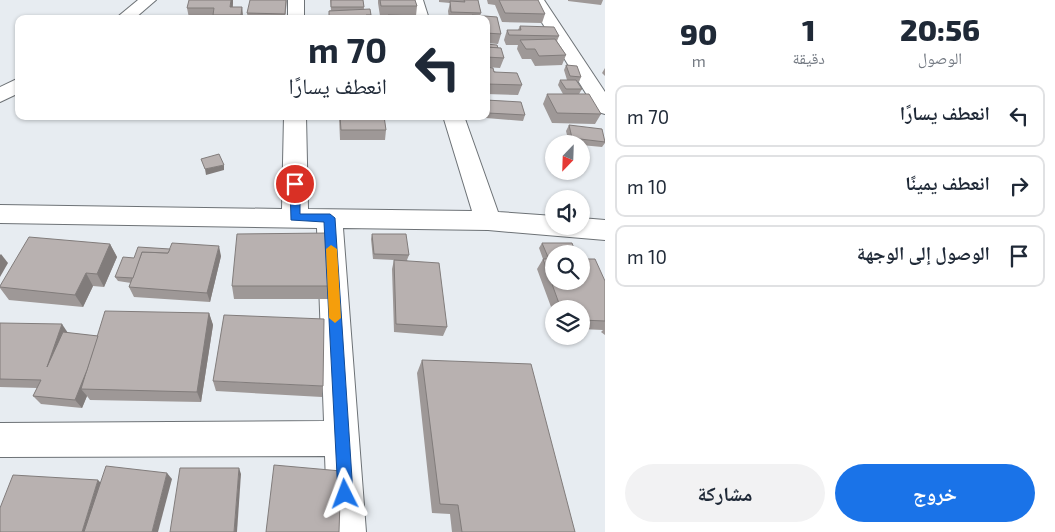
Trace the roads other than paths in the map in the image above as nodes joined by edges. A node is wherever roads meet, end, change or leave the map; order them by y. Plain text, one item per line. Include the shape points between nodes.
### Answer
1 (148, 0) edge
2 (296, 0) edge
3 (415, 0) edge
4 (536, 0) edge
5 (128, 15) edge
6 (296, 15) edge
7 (420, 15) edge
8 (15, 87) edge
9 (0, 96) edge
10 (605, 108) edge
11 (295, 120) edge
12 (455, 120) edge
13 (0, 214) edge
14 (295, 217) junction
15 (330, 218) junction
16 (488, 221) junction
17 (545, 225) edge
18 (590, 229) edge
19 (605, 230) edge
20 (342, 438) junction
21 (0, 440) edge
22 (347, 532) edge

1 - 5 street
2 - 6 street
3 - 7 street
4 - 10 street
8 - 9 street
11 - 14 street
12 - 16 street
13 - 14 street
14 - 15 street
15 - 16 street
15 - 20 street
16 - 17 street
18 - 19 street
20 - 21 street
20 - 22 street

